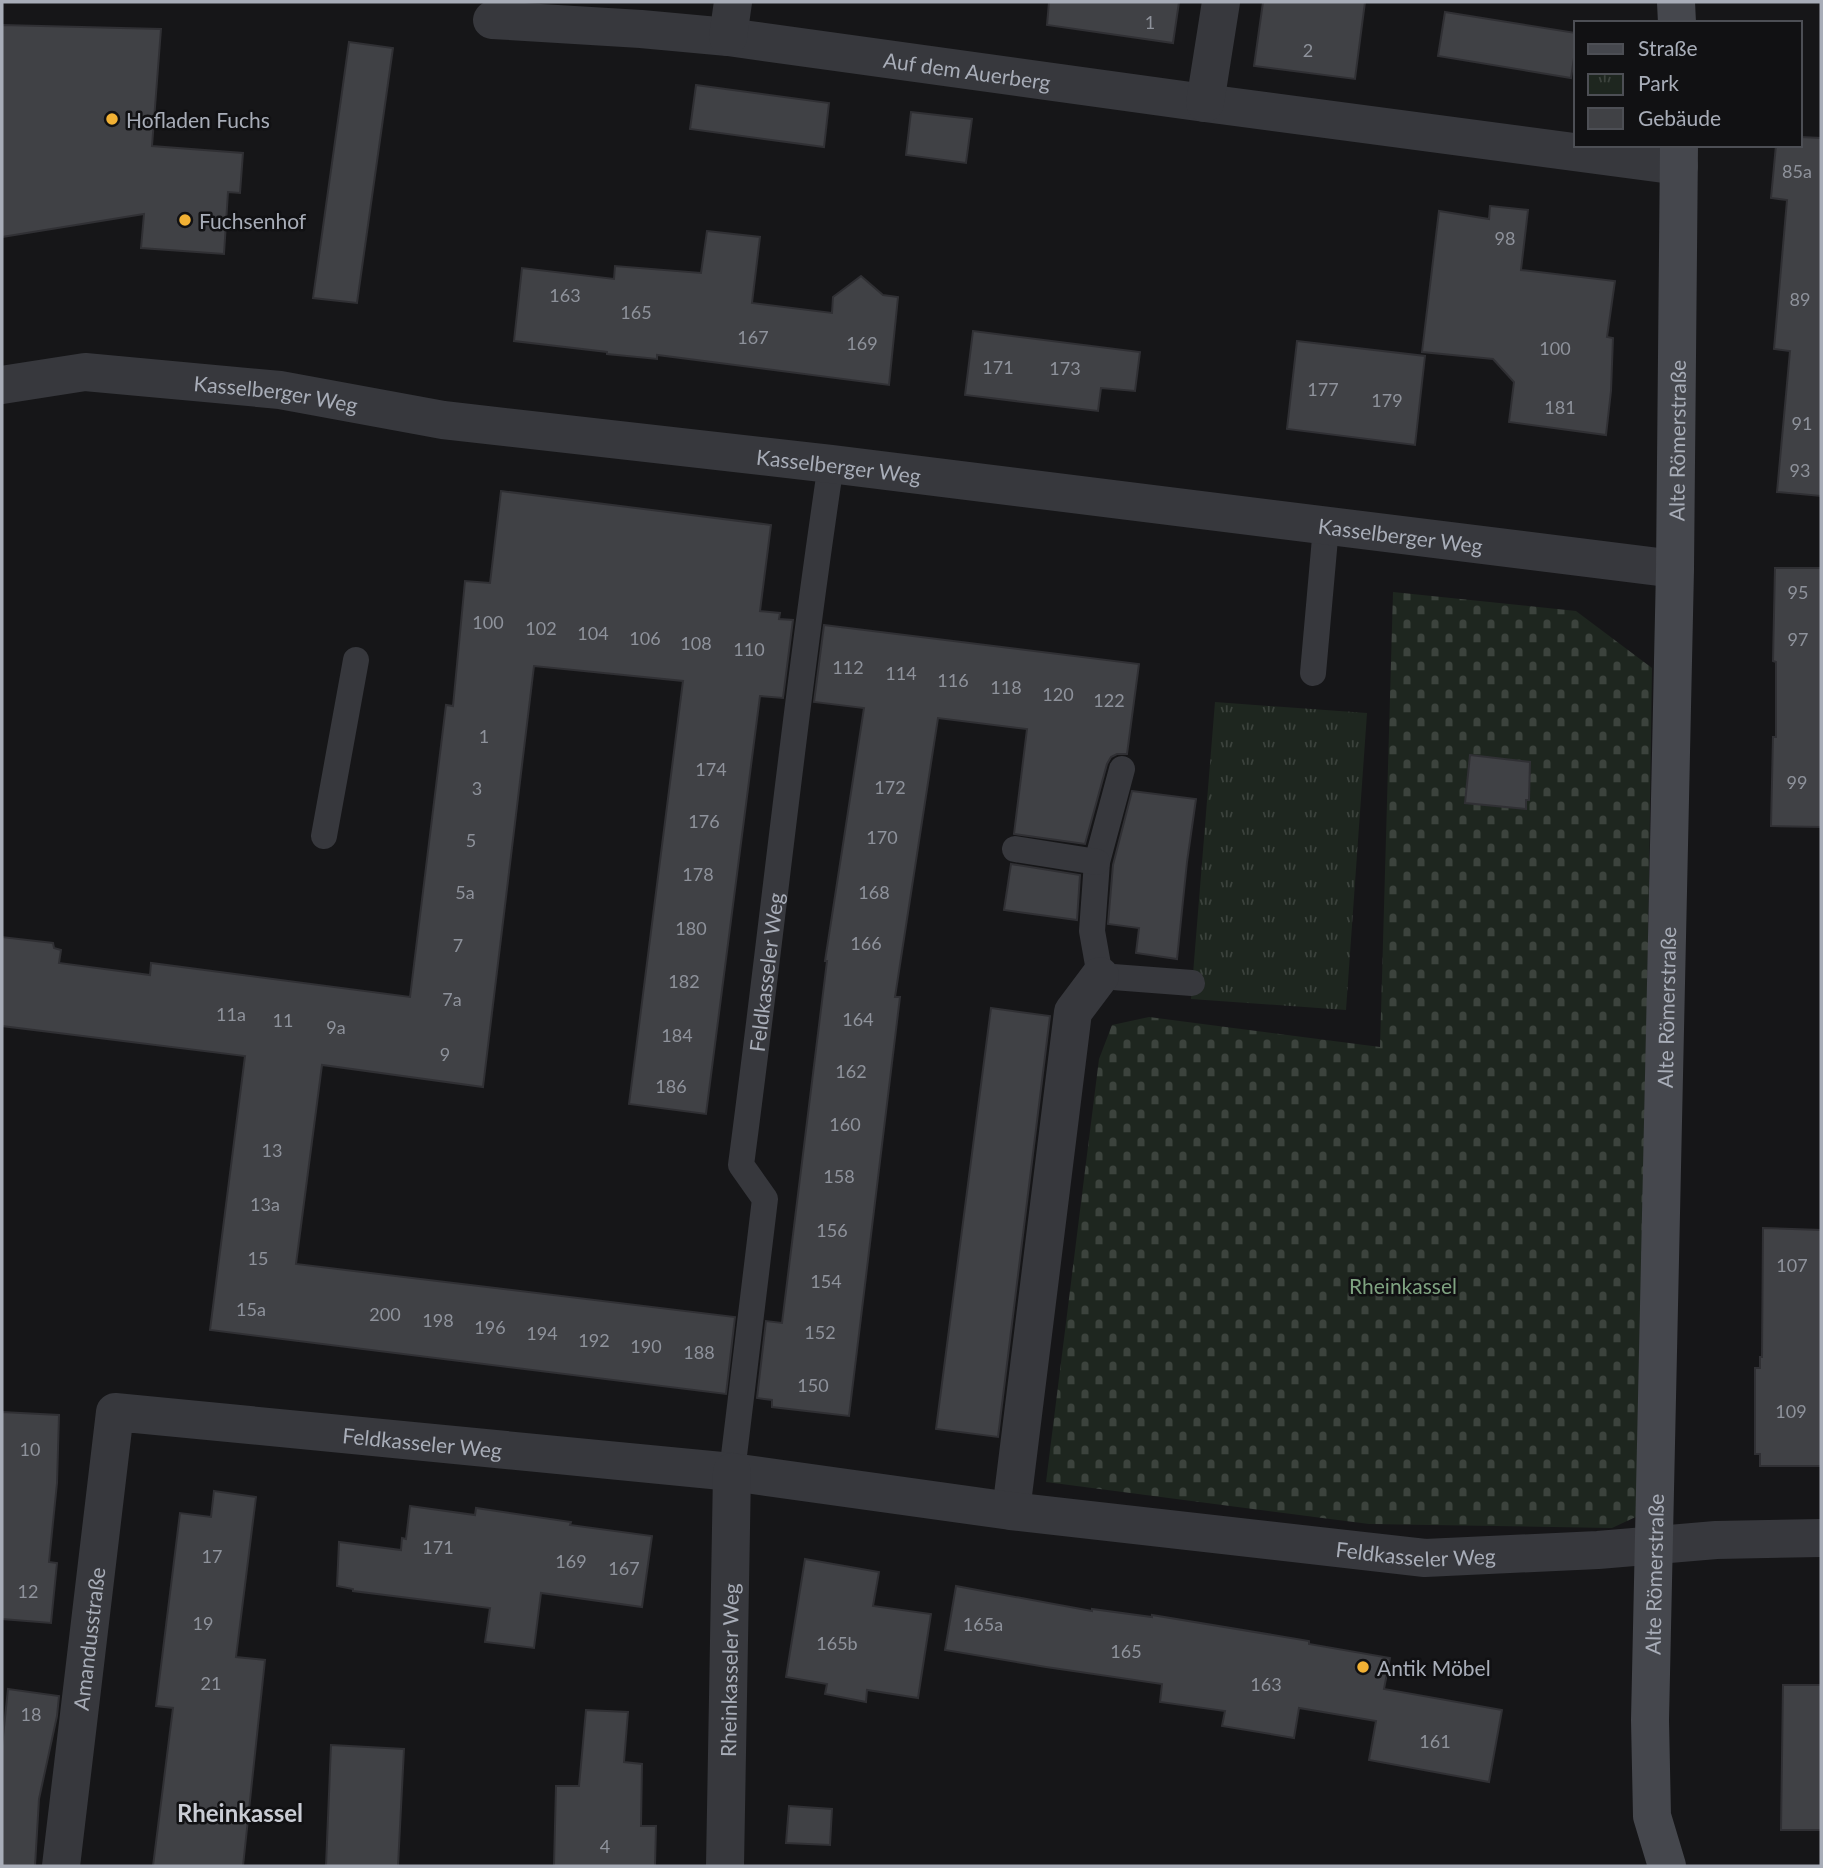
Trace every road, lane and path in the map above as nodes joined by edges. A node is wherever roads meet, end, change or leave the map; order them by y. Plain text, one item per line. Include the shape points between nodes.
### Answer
1 (1221, 2) edge
2 (1676, 2) edge
3 (492, 20) dead end
4 (731, 20) edge
5 (1677, 21) edge
6 (1205, 103) junction
7 (1574, 144) edge
8 (1599, 147) edge
9 (1679, 156) edge
10 (2, 386) edge
11 (831, 464) junction
12 (1325, 527) junction
13 (1675, 569) junction
14 (356, 660) dead end
15 (1313, 673) dead end
16 (1122, 769) dead end
17 (324, 836) dead end
18 (1015, 849) dead end
19 (1097, 862) junction
20 (1100, 976) junction
21 (1192, 983) dead end
22 (115, 1412) joint
23 (732, 1472) junction
24 (1011, 1511) junction
25 (1821, 1538) edge
26 (1654, 1545) junction
27 (61, 1866) edge
28 (724, 1866) edge
29 (1667, 1866) edge

1 - 6 street
2 - 5 street
3 - 4 street, Auf dem Auerberg via 641,29
4 - 6 street, Auf dem Auerberg
6 - 7 street, Auf dem Auerberg
8 - 9 street, Auf dem Auerberg
9 - 13 street, Alte Römerstraße
10 - 11 street, Kasselberger Weg via 85,372 279,390 443,420
11 - 12 street, Kasselberger Weg
11 - 23 lane, Feldkasseler Weg via 741,1165 765,1199
12 - 13 street, Kasselberger Weg
12 - 15 lane
13 - 26 street, Alte Römerstraße
14 - 17 lane
16 - 19 lane
18 - 19 lane
19 - 20 lane via 1092,931
20 - 21 lane
20 - 24 street via 1073,1012
22 - 23 street, Feldkasseler Weg
22 - 27 street, Amandusstraße
23 - 24 street, Feldkasseler Weg
23 - 28 street, Rheinkasseler Weg
24 - 26 street, Feldkasseler Weg via 1425,1558
25 - 26 street, Feldkasseler Weg
26 - 29 street, Alte Römerstraße via 1652,1816

